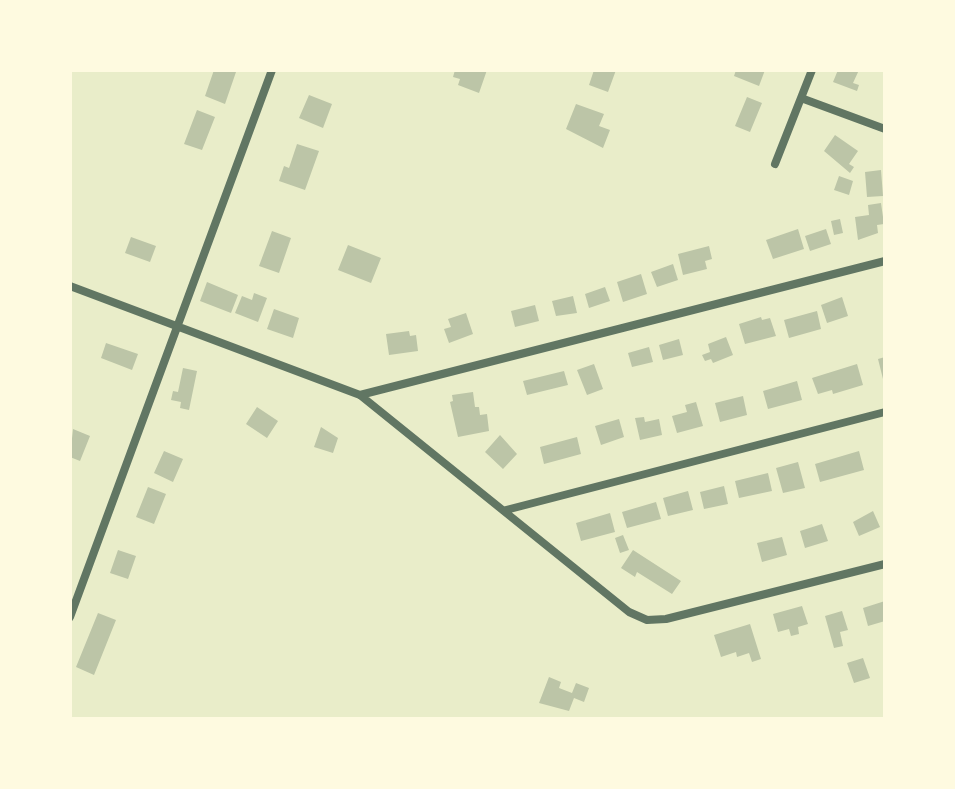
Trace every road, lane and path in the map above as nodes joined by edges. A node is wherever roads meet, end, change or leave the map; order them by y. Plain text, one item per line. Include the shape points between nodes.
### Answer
1 (272, 70) edge
2 (812, 70) edge
3 (801, 98) junction
4 (885, 129) edge
5 (775, 164) dead end
6 (885, 261) edge
7 (70, 286) edge
8 (176, 326) junction
9 (360, 395) junction
10 (885, 412) edge
11 (506, 510) junction
12 (885, 564) edge
13 (70, 617) edge

1 - 8 street
2 - 3 street
3 - 4 street
3 - 5 street
6 - 9 street
7 - 8 street
8 - 9 street
8 - 13 street
9 - 11 street
10 - 11 street
11 - 12 street via 629,612 647,620

